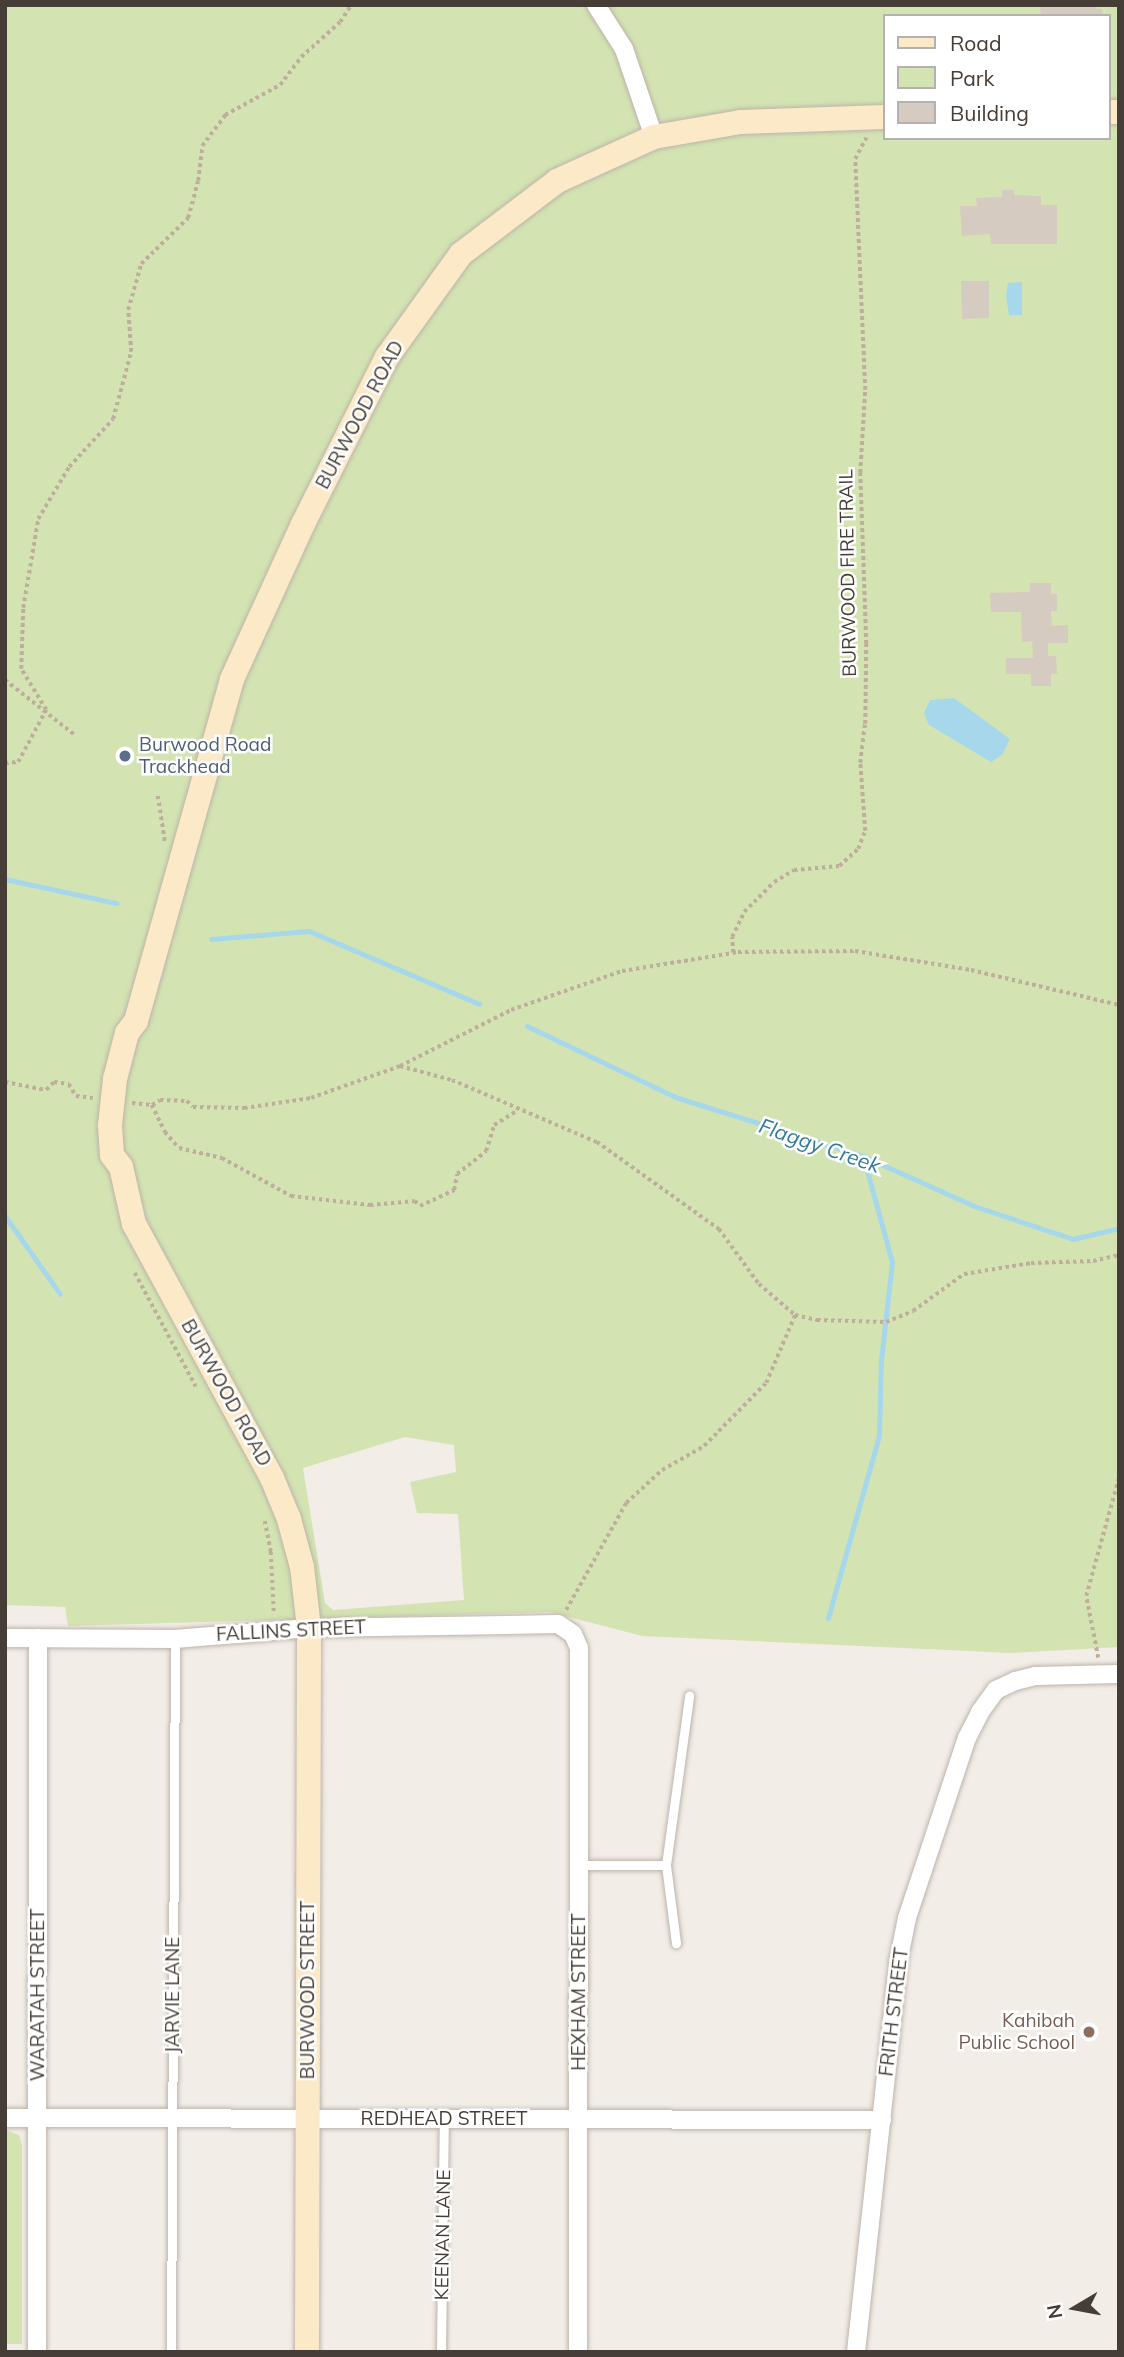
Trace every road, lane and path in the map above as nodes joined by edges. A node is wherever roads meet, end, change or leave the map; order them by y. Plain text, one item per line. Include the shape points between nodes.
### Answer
1 (351, 5) edge
2 (596, 5) edge
3 (875, 117) edge
4 (654, 137) junction
5 (5, 680) edge
6 (46, 710) junction
7 (75, 735) dead end
8 (5, 763) edge
9 (733, 953) junction
10 (1119, 1005) edge
11 (400, 1066) junction
12 (5, 1082) edge
13 (107, 1103) junction
14 (152, 1105) junction
15 (518, 1109) junction
16 (1119, 1255) edge
17 (132, 1266) dead end
18 (795, 1315) junction
19 (198, 1389) dead end
20 (1119, 1477) edge
21 (265, 1518) dead end
22 (558, 1624) junction
23 (309, 1628) junction
24 (275, 1630) junction
25 (5, 1638) edge
26 (38, 1638) junction
27 (175, 1639) junction
28 (1100, 1674) junction
29 (1119, 1674) edge
30 (689, 1696) dead end
31 (579, 1865) junction
32 (666, 1866) junction
33 (676, 1943) dead end
34 (5, 2118) edge
35 (39, 2119) junction
36 (172, 2119) junction
37 (308, 2119) junction
38 (444, 2119) junction
39 (579, 2119) junction
40 (882, 2120) junction
41 (37, 2352) edge
42 (171, 2352) edge
43 (307, 2352) edge
44 (441, 2352) edge
45 (578, 2352) edge
46 (856, 2352) edge

1 - 6 path via 280,85 225,115 202,146 188,218 141,264 128,310 131,352 113,419 69,467 38,519 23,608 21,669
2 - 4 street via 624,49
3 - 4 main road, BURWOOD ROAD via 741,122
3 - 9 path, BURWOOD FIRE TRAIL via 855,159 864,390 860,473 866,644 860,763 865,831 858,849 839,866 794,870 774,882 744,912 732,937
4 - 13 main road, BURWOOD ROAD via 557,181 461,254 387,357 232,679 136,1021 127,1033
5 - 6 path
6 - 7 path
6 - 8 path via 18,762
9 - 10 path via 855,951 971,970
9 - 11 path via 610,976 511,1010
11 - 14 path via 311,1098 244,1108 193,1107 187,1101 160,1100
11 - 15 path via 452,1080
12 - 13 path via 46,1090 54,1082 69,1084 76,1096
13 - 14 path
13 - 23 main road, BURWOOD ROAD via 112,1155 121,1167 134,1224 272,1478 289,1519 302,1567
14 - 15 path via 179,1148 222,1158 291,1196 370,1205 415,1200 420,1206 454,1190 457,1174 486,1151 494,1125
15 - 18 path via 597,1142 719,1229 759,1284
16 - 18 path via 964,1274 914,1311 886,1322
17 - 19 path
18 - 22 path via 766,1383 704,1446 662,1470 626,1503
20 - 28 path via 1086,1596
21 - 24 path
22 - 23 street, FALLINS STREET
22 - 31 street, HEXHAM STREET via 573,1634 579,1648
23 - 24 street, FALLINS STREET
23 - 37 main road, BURWOOD STREET
24 - 27 street, FALLINS STREET
25 - 26 street, FALLINS STREET
26 - 27 street, FALLINS STREET
26 - 35 street, WARATAH STREET
27 - 36 lane, JARVIE LANE
28 - 29 street
28 - 40 street, FRITH STREET via 1015,1681 996,1690 979,1712 907,1917
30 - 32 lane
31 - 32 lane
31 - 39 street, HEXHAM STREET
32 - 33 lane
34 - 35 street, REDHEAD STREET
35 - 36 street, REDHEAD STREET
35 - 41 street, WARATAH STREET
36 - 37 street, REDHEAD STREET
36 - 42 lane, JARVIE LANE
37 - 38 street, REDHEAD STREET
37 - 43 main road, BURWOOD STREET
38 - 39 street, REDHEAD STREET
38 - 44 lane, KEENAN LANE
39 - 40 street, REDHEAD STREET
39 - 45 street, HEXHAM STREET
40 - 46 street, FRITH STREET

